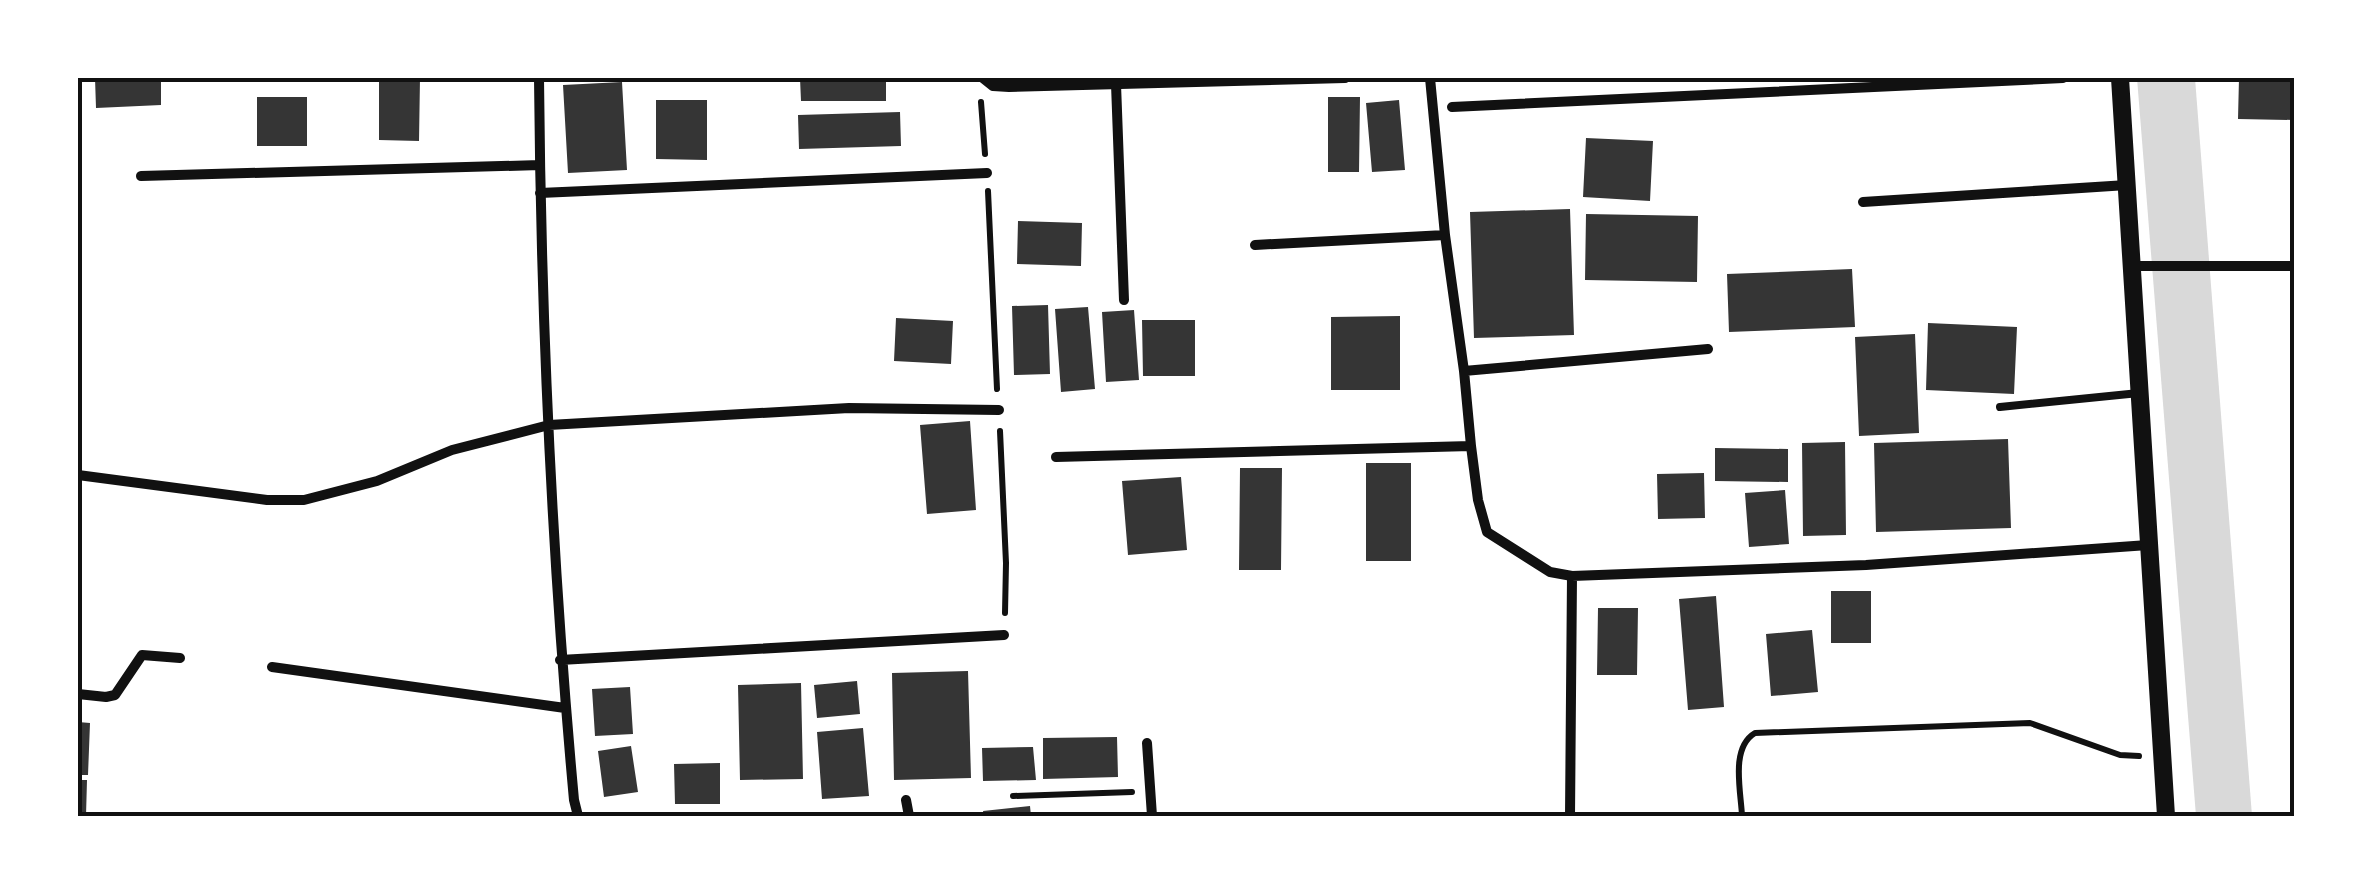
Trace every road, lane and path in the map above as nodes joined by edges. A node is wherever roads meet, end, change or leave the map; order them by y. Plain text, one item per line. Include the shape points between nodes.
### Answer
1 (539, 78) edge
2 (983, 78) edge
3 (1345, 78) edge
4 (1430, 78) edge
5 (2063, 78) edge
6 (2120, 78) edge
7 (1116, 84) junction
8 (980, 95) dead end
9 (1452, 108) dead end
10 (540, 165) junction
11 (987, 173) junction
12 (140, 176) dead end
13 (2127, 185) junction
14 (540, 194) junction
15 (1863, 202) dead end
16 (1445, 236) junction
17 (1255, 245) dead end
18 (2138, 265) junction
19 (2294, 266) edge
20 (1124, 300) dead end
21 (1708, 350) dead end
22 (1464, 371) junction
23 (2139, 393) junction
24 (2000, 408) dead end
25 (999, 410) junction
26 (550, 424) junction
27 (1471, 446) junction
28 (1056, 457) dead end
29 (78, 475) edge
30 (2148, 545) junction
31 (1572, 576) junction
32 (1004, 634) joint
33 (180, 658) dead end
34 (560, 660) junction
35 (272, 667) dead end
36 (78, 694) edge
37 (566, 708) junction
38 (1147, 743) dead end
39 (2160, 754) junction
40 (1150, 792) junction
41 (1013, 796) dead end
42 (906, 800) dead end
43 (578, 816) edge
44 (909, 816) edge
45 (1152, 816) edge
46 (1570, 816) edge
47 (1742, 816) edge
48 (2166, 816) edge

1 - 10 street
2 - 7 street via 1009,87
3 - 7 street
4 - 16 street
5 - 9 street
6 - 13 street
7 - 20 street
8 - 11 path
10 - 12 street
10 - 14 street
11 - 14 street
11 - 25 path
13 - 15 street
13 - 18 street
14 - 26 street
16 - 17 street
16 - 22 street
18 - 19 street
18 - 23 street
21 - 22 street
22 - 27 street
23 - 24 lane
23 - 30 street
25 - 26 street via 849,408
25 - 32 path
26 - 29 street via 304,500
26 - 34 street
27 - 28 street
27 - 31 street via 1487,532 1550,572
30 - 31 street
30 - 39 street
31 - 46 street
32 - 34 street
33 - 36 street via 142,656 115,695
34 - 37 street
35 - 37 street
37 - 43 street
38 - 40 street
39 - 47 path via 2130,758 2030,723 1755,733 1740,752
39 - 48 street
40 - 41 path
40 - 45 street
42 - 44 street

